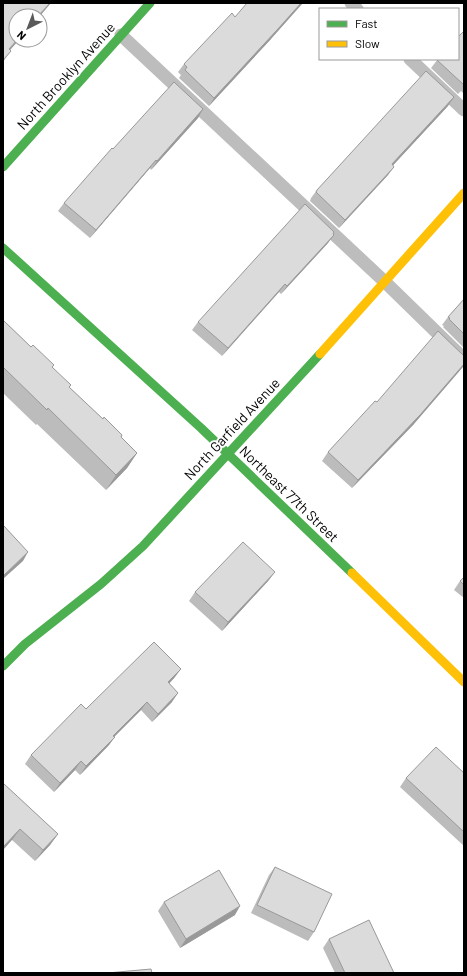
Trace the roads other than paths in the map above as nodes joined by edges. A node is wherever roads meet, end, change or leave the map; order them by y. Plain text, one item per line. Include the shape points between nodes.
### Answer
1 (150, 3) edge
2 (121, 35) junction
3 (411, 60) edge
4 (464, 110) edge
5 (3, 167) edge
6 (464, 193) edge
7 (3, 248) edge
8 (385, 282) junction
9 (464, 359) edge
10 (228, 454) junction
11 (3, 666) edge
12 (464, 682) edge

1 - 2 street, North Brooklyn Avenue
2 - 5 street, North Brooklyn Avenue
2 - 8 lane
3 - 4 lane
6 - 8 street, North Garfield Avenue
7 - 10 street, Northeast 77th Street
8 - 9 lane
8 - 10 street, North Garfield Avenue
10 - 11 street, North Garfield Avenue via 143,546 101,584 25,644
10 - 12 street, Northeast 77th Street

